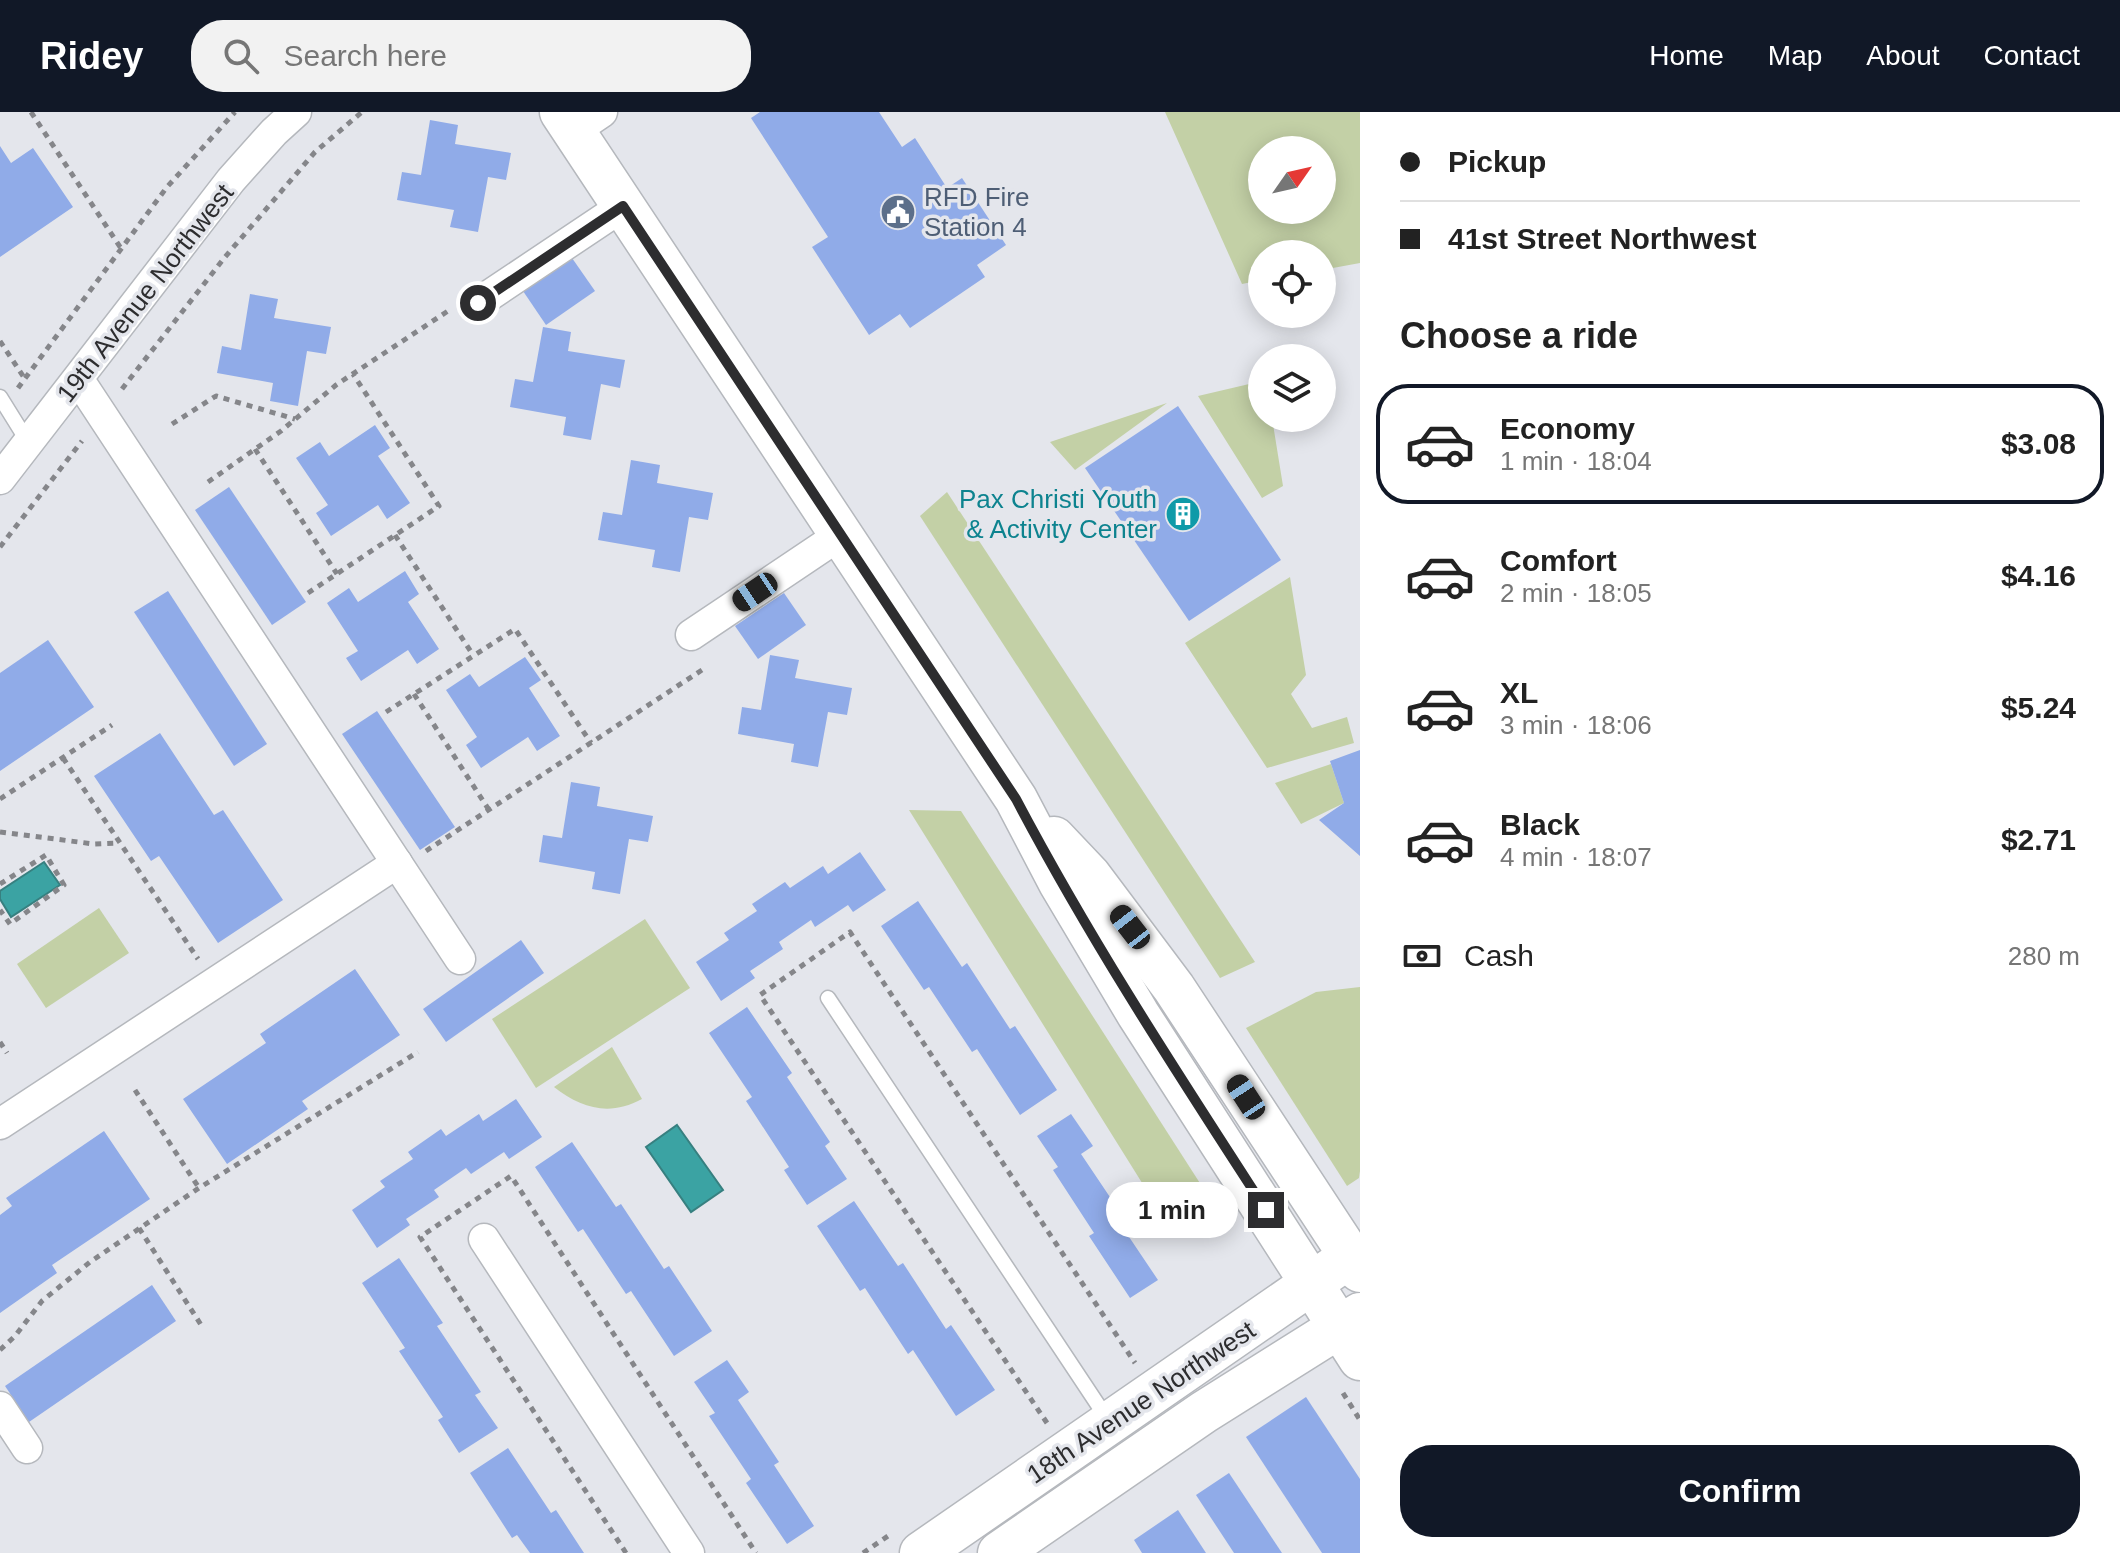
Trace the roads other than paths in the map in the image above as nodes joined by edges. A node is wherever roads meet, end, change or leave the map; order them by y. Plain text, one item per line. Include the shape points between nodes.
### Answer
1 (296, 112) edge
2 (579, 118) edge
3 (623, 206) junction
4 (478, 303) road end
5 (79, 380) junction
6 (3, 401) edge
7 (28, 443) junction
8 (0, 479) edge
9 (840, 535) junction
10 (691, 635) dead end
11 (1016, 799) junction
12 (397, 863) junction
13 (460, 959) dead end
14 (828, 998) dead end
15 (0, 1124) edge
16 (484, 1239) dead end
17 (1357, 1259) edge
18 (1313, 1283) junction
19 (1350, 1347) edge
20 (0, 1407) edge
21 (1110, 1424) junction
22 (27, 1448) dead end
23 (928, 1551) edge
24 (689, 1553) edge
25 (999, 1553) edge

1 - 5 street, 19th Avenue Northwest via 231,180
2 - 3 main road
3 - 4 street
3 - 9 main road
5 - 7 street, 19th Avenue Northwest
5 - 12 street
6 - 7 lane
7 - 8 street, 19th Avenue Northwest
9 - 10 street
9 - 11 main road
11 - 17 main road via 1090,876 1148,951
11 - 18 main road via 1138,1014
12 - 13 street
12 - 15 street
14 - 21 lane
16 - 24 street
17 - 18 main road, 18th Avenue Northwest
18 - 19 main road
18 - 21 main road, 18th Avenue Northwest
19 - 25 main road, 18th Avenue Northwest via 1204,1412
20 - 22 street
21 - 23 main road, 18th Avenue Northwest

